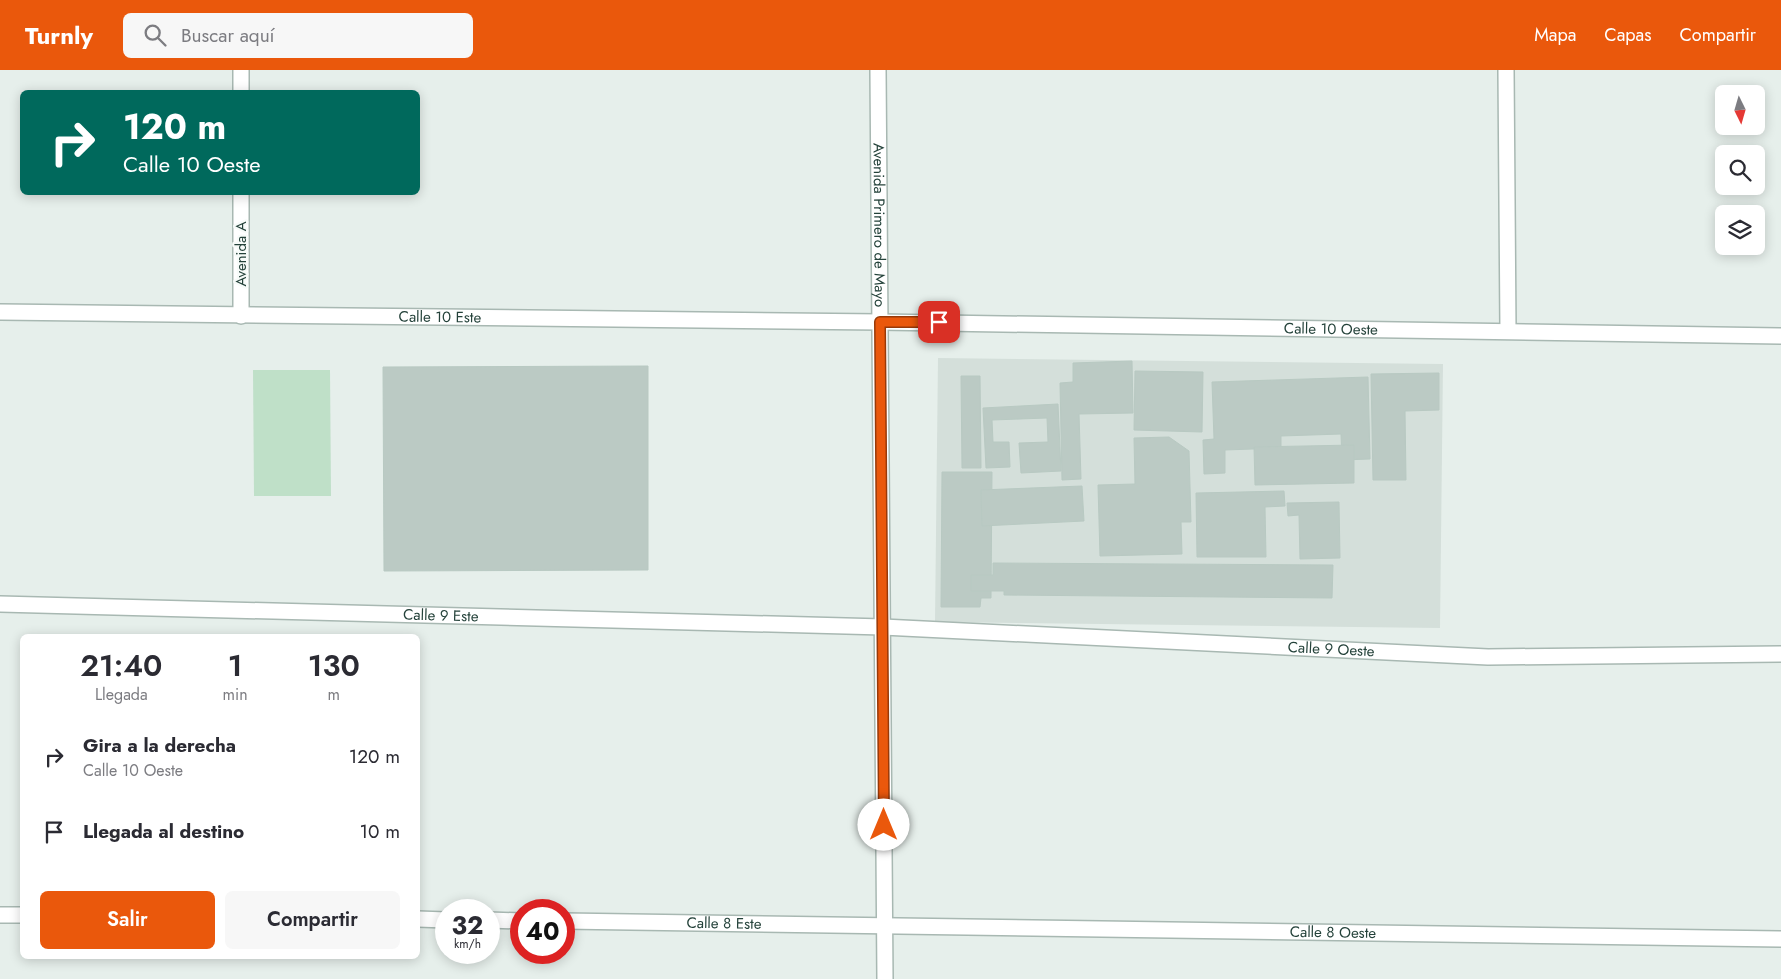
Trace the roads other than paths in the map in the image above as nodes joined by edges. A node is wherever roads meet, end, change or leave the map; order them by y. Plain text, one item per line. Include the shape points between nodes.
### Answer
1 (241, 70) edge
2 (878, 70) edge
3 (1506, 70) edge
4 (241, 90) edge
5 (241, 195) edge
6 (0, 312) edge
7 (241, 316) junction
8 (880, 322) junction
9 (1508, 331) junction
10 (1781, 336) edge
11 (0, 604) edge
12 (883, 627) junction
13 (1781, 654) edge
14 (0, 915) edge
15 (20, 916) edge
16 (420, 920) edge
17 (435, 920) edge
18 (575, 921) edge
19 (884, 924) junction
20 (1781, 939) edge
21 (885, 979) edge

1 - 4 street
2 - 8 street, Avenida Primero de Mayo
3 - 9 street
5 - 7 street, Avenida A
6 - 7 street, Calle 10 Este
7 - 8 street, Calle 10 Este
8 - 9 street, Calle 10 Oeste
8 - 12 street, Avenida Primero de Mayo
9 - 10 street, Calle 10 Oeste
11 - 12 street, Calle 9 Este
12 - 13 street, Calle 9 Oeste via 1488,658
12 - 19 street, Avenida Primero de Mayo
14 - 15 street
16 - 17 street
18 - 19 street, Calle 8 Este
19 - 20 street, Calle 8 Oeste
19 - 21 street, Avenida Primero de Mayo

